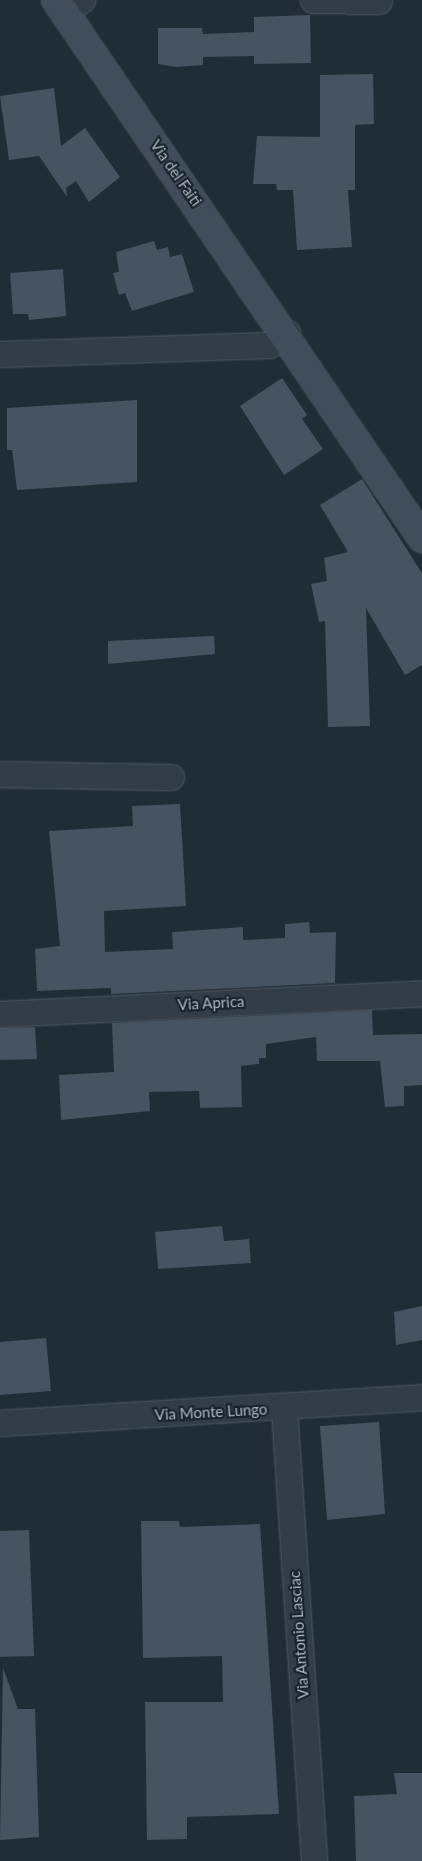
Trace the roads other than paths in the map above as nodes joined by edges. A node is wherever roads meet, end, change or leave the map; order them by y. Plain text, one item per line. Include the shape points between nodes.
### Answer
1 (313, 0) edge
2 (379, 1) edge
3 (67, 4) edge
4 (287, 333) junction
5 (0, 354) edge
6 (422, 538) edge
7 (0, 774) edge
8 (172, 777) dead end
9 (422, 993) edge
10 (0, 1014) edge
11 (422, 1397) edge
12 (284, 1408) junction
13 (0, 1423) edge
14 (314, 1861) edge

1 - 2 street
3 - 4 street, Via del Faiti
4 - 5 street via 269,345
4 - 6 street, Via del Faiti
7 - 8 street
9 - 10 street, Via Aprica
11 - 12 street, Via Monte Lungo
12 - 13 street, Via Monte Lungo
12 - 14 street, Via Antonio Lasciac

